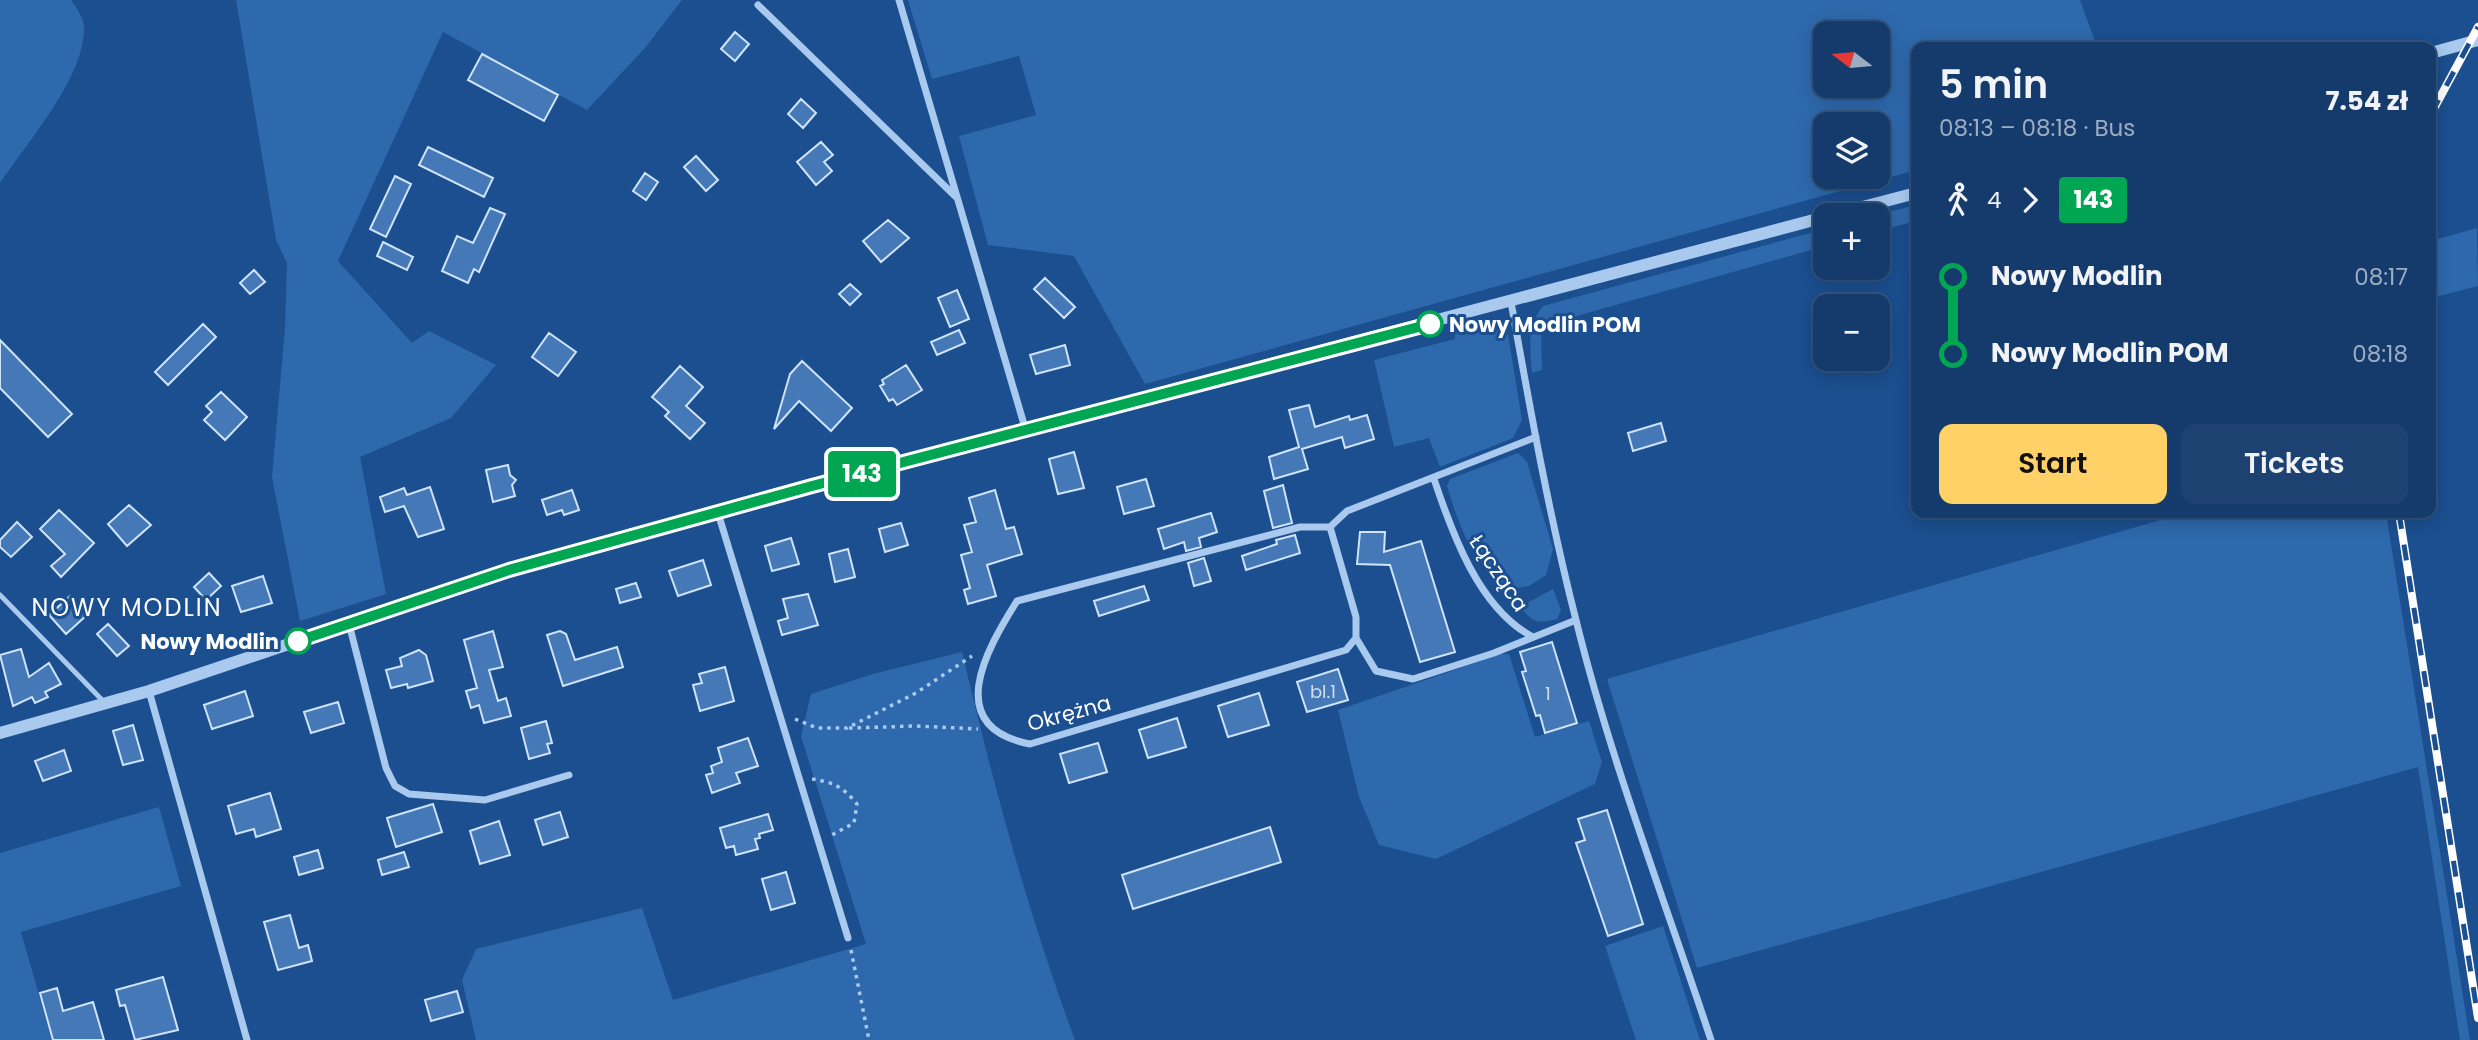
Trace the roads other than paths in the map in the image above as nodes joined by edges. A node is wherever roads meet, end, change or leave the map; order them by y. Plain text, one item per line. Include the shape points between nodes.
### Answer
1 (899, 0) edge
2 (758, 5) dead end
3 (2478, 40) edge
4 (2436, 52) edge
5 (1911, 193) edge
6 (957, 198) junction
7 (1876, 203) edge
8 (1813, 220) edge
9 (1511, 302) junction
10 (1026, 431) junction
11 (1536, 437) junction
12 (1434, 478) junction
13 (718, 513) junction
14 (1330, 527) junction
15 (0, 595) edge
16 (1576, 620) junction
17 (349, 624) junction
18 (1533, 637) junction
19 (1356, 638) junction
20 (149, 691) junction
21 (105, 703) junction
22 (0, 733) edge
23 (569, 775) dead end
24 (848, 938) road end
25 (247, 1040) edge
26 (1712, 1040) edge

1 - 6 street
2 - 6 street
3 - 4 street
5 - 7 street
6 - 10 street
8 - 9 street
9 - 10 street
9 - 11 street
10 - 13 street
11 - 12 street
11 - 16 street
12 - 14 street via 1347,511
12 - 18 street, Łącząca via 1456,544 1514,627
13 - 17 street via 509,570
13 - 24 street
14 - 19 street via 1356,617
14 - 19 street, Okrężna via 1300,527 1017,601 989,646 976,697 988,723 1006,739 1030,744 1346,650
15 - 21 lane
16 - 18 street
16 - 26 street via 1607,730
17 - 20 street
17 - 23 street via 386,768 395,786 409,794 485,800
18 - 19 street via 1413,679 1376,671
20 - 21 street
20 - 25 street
21 - 22 street

